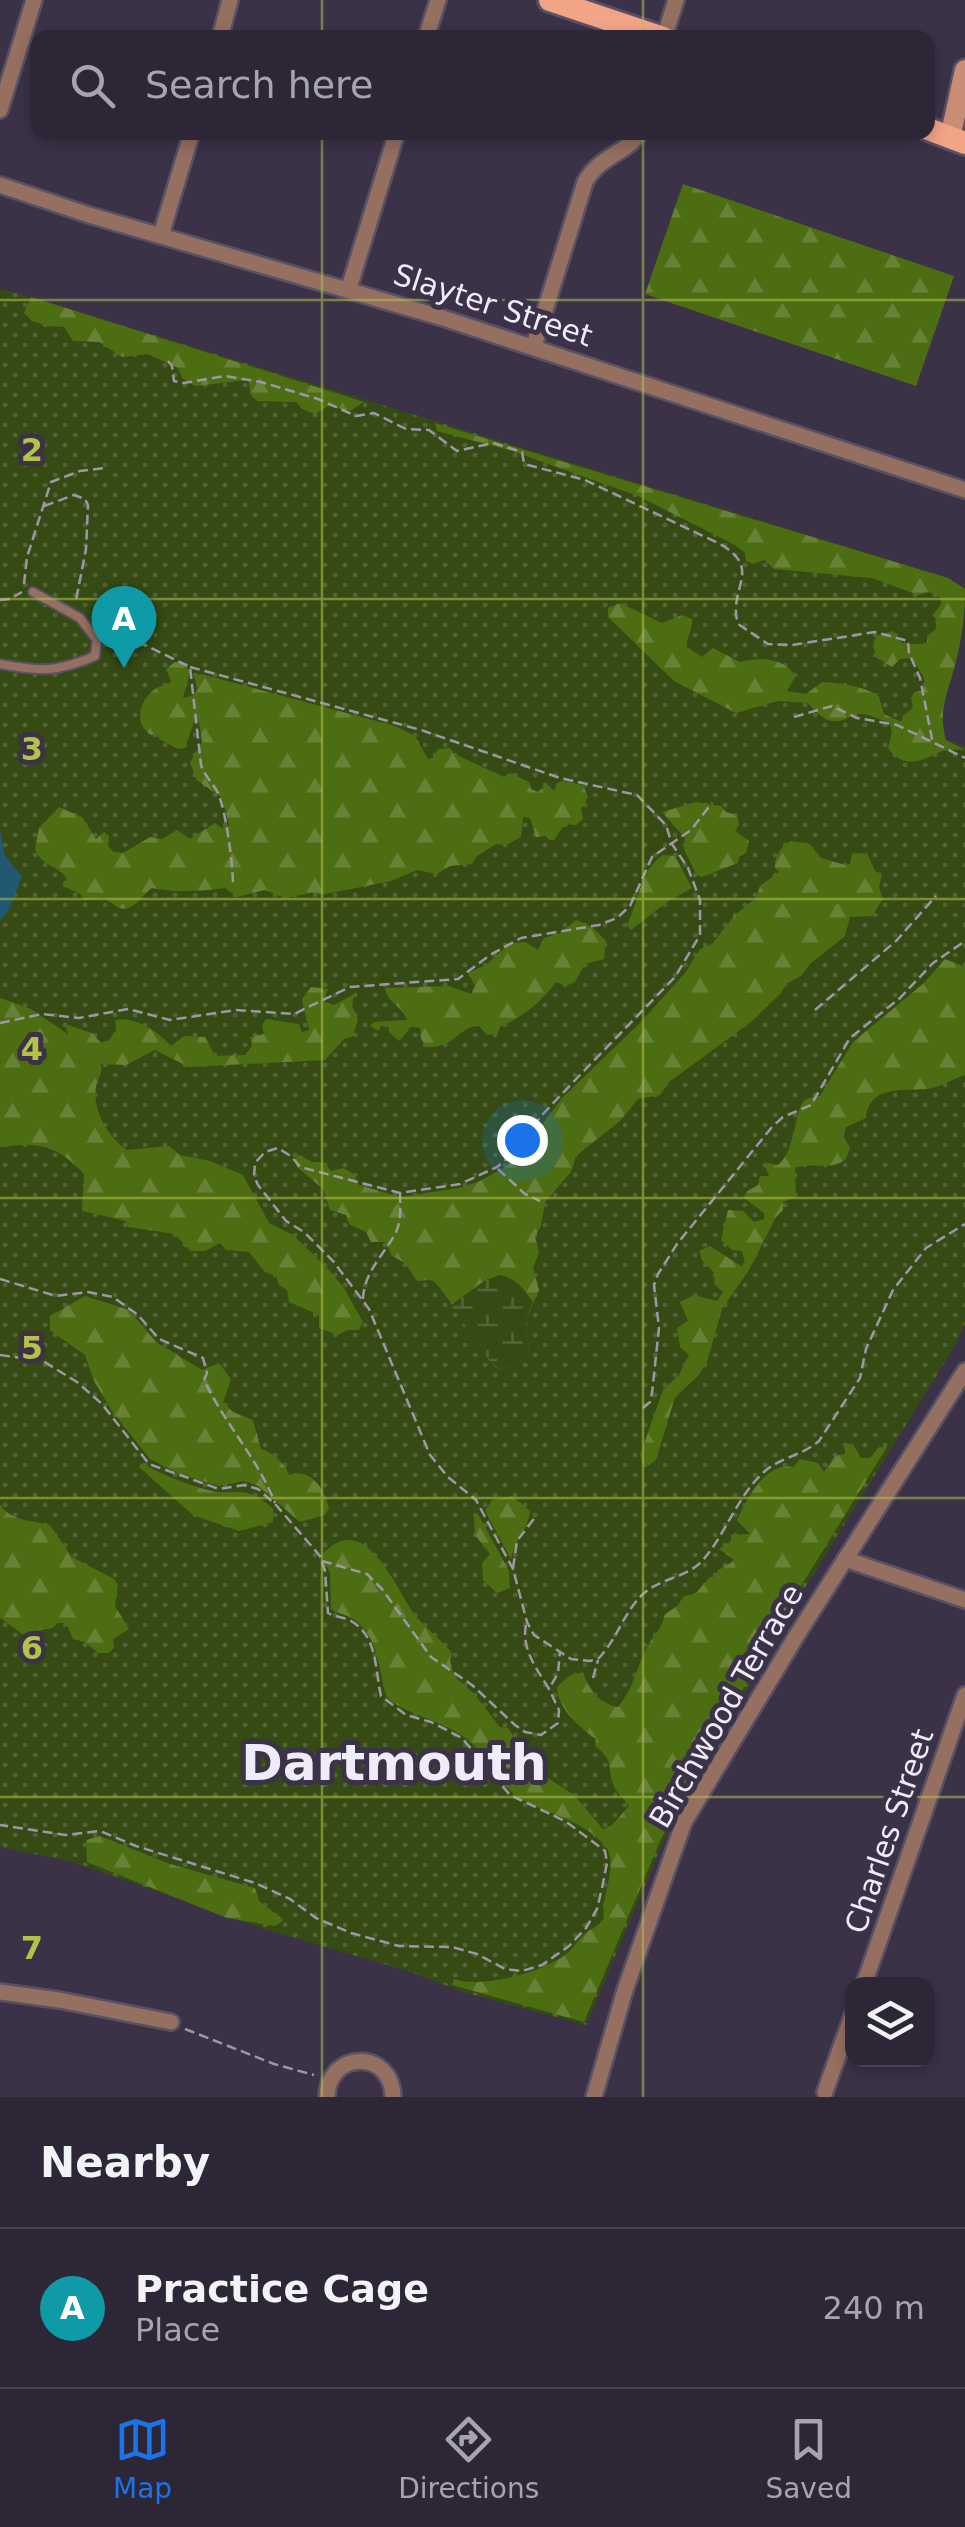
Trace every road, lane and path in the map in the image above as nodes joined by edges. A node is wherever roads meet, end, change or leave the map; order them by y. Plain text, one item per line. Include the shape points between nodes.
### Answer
1 (34, 0) edge
2 (230, 0) edge
3 (438, 0) edge
4 (550, 0) edge
5 (676, 0) edge
6 (222, 30) edge
7 (429, 30) edge
8 (640, 30) edge
9 (667, 30) edge
10 (965, 70) edge
11 (0, 110) edge
12 (190, 140) edge
13 (395, 140) edge
14 (633, 140) edge
15 (957, 141) edge
16 (0, 185) edge
17 (161, 235) junction
18 (349, 288) junction
19 (534, 346) junction
20 (168, 361) dead end
21 (105, 468) dead end
22 (965, 490) edge
23 (43, 507) junction
24 (28, 591) junction
25 (0, 600) edge
26 (73, 614) junction
27 (96, 640) junction
28 (0, 664) edge
29 (190, 667) junction
30 (794, 717) dead end
31 (933, 744) junction
32 (965, 758) edge
33 (712, 803) dead end
34 (672, 844) junction
35 (234, 884) dead end
36 (936, 896) dead end
37 (965, 941) edge
38 (815, 1010) dead end
39 (0, 1022) edge
40 (497, 1168) junction
41 (400, 1193) junction
42 (540, 1201) dead end
43 (965, 1224) edge
44 (0, 1280) edge
45 (363, 1300) junction
46 (0, 1356) edge
47 (965, 1371) edge
48 (644, 1408) dead end
49 (276, 1505) junction
50 (536, 1516) dead end
51 (845, 1559) junction
52 (322, 1561) junction
53 (513, 1569) junction
54 (965, 1600) edge
55 (526, 1622) junction
56 (560, 1650) junction
57 (599, 1658) junction
58 (593, 1678) dead end
59 (549, 1690) junction
60 (965, 1695) edge
61 (0, 1825) edge
62 (866, 1977) edge
63 (0, 1992) edge
64 (171, 2022) joint
65 (845, 2036) edge
66 (330, 2079) junction
67 (825, 2092) dead end
68 (327, 2097) edge
69 (393, 2097) edge
70 (594, 2097) edge

1 - 11 street
2 - 6 street
3 - 7 street
4 - 8 main road
5 - 9 street
10 - 15 street
12 - 17 street
13 - 18 street
14 - 19 street via 594,166 584,182
16 - 17 street, Slayter Street
17 - 18 street, Slayter Street
18 - 19 street, Slayter Street
19 - 22 street, Slayter Street
20 - 31 path via 174,381 226,376 261,382 356,416 374,413 406,429 429,430 457,451 493,443 522,452 528,465 586,480 720,544 738,557 744,572 738,624 768,644 875,632 908,641
21 - 23 path via 51,482
23 - 24 path via 26,558
23 - 26 path via 74,496 88,505
24 - 25 path
24 - 26 lane
26 - 27 lane
27 - 28 lane via 94,656 65,669
27 - 29 path via 111,636 145,645
29 - 34 path via 637,795 666,825
29 - 35 path via 201,765 221,804
30 - 31 path via 832,706 897,725
31 - 32 path
33 - 34 path
34 - 39 path via 652,858 630,906 617,918 521,938 458,979 350,987 294,1014 236,1010 170,1020 128,1009
34 - 40 path via 698,891 697,943 675,976
36 - 38 path via 896,941
37 - 48 path via 850,1038 811,1105 772,1127 676,1244 654,1284 660,1328
40 - 41 path via 460,1184
40 - 42 path
41 - 45 path via 396,1232 368,1276
41 - 45 path via 300,1168 278,1148 255,1163 258,1185
43 - 57 path via 926,1248 893,1290 860,1378 819,1442 761,1475 702,1560 645,1592
44 - 49 path via 56,1296 88,1292 114,1298 160,1339 202,1358 210,1393 263,1470
45 - 53 path via 430,1455 476,1500
46 - 49 path via 42,1362 77,1382 148,1464 219,1489 258,1489
47 - 51 street, Birchwood Terrace
49 - 52 path
50 - 53 path via 517,1541
51 - 54 street
51 - 70 street, Birchwood Terrace via 684,1822
52 - 59 path via 367,1574 430,1657 525,1732 541,1735 558,1723
52 - 61 path via 328,1613 360,1627 381,1696 406,1715 462,1738 510,1795 564,1821 605,1851 596,1909 569,1946 542,1965 505,1969 452,1947 400,1946 351,1934 255,1883 100,1831 66,1835
53 - 55 path
55 - 56 path
55 - 59 path via 527,1650
56 - 57 path via 571,1659
56 - 59 path
57 - 58 path
60 - 62 street, Charles Street
63 - 64 street
64 - 66 path
65 - 67 street
66 - 68 street
66 - 69 street via 345,2064 366,2061 391,2080

